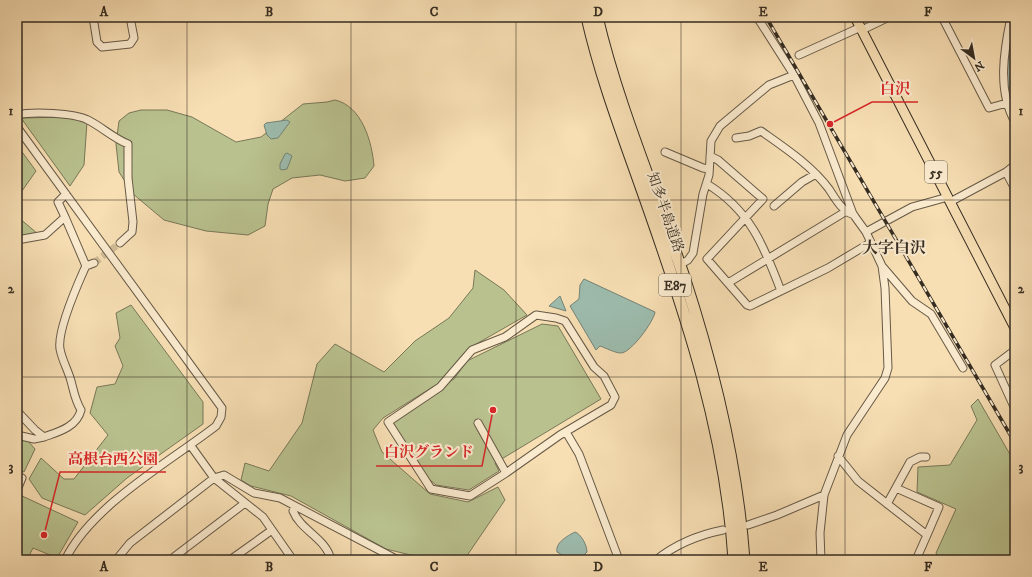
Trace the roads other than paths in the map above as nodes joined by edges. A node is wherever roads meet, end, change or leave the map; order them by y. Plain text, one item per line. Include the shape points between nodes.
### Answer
1 (93, 17) edge
2 (130, 17) edge
3 (587, 17) edge
4 (597, 17) edge
5 (757, 17) edge
6 (855, 17) edge
7 (888, 17) edge
8 (942, 17) edge
9 (1011, 17) edge
10 (861, 29) junction
11 (799, 55) dead end
12 (794, 75) junction
13 (1007, 103) junction
14 (17, 115) edge
15 (1015, 122) edge
16 (17, 127) edge
17 (736, 138) dead end
18 (665, 152) dead end
19 (710, 156) junction
20 (1015, 165) edge
21 (709, 168) junction
22 (1006, 172) junction
23 (816, 174) junction
24 (707, 184) junction
25 (1015, 189) edge
26 (66, 194) junction
27 (949, 200) junction
28 (774, 206) dead end
29 (846, 212) junction
30 (854, 215) junction
31 (65, 216) junction
32 (747, 218) junction
33 (866, 232) junction
34 (17, 240) edge
35 (120, 243) tunnel mouth
36 (870, 243) junction
37 (769, 258) junction
38 (683, 263) dead end
39 (882, 266) junction
40 (728, 283) junction
41 (781, 291) junction
42 (1015, 328) edge
43 (1015, 350) edge
44 (963, 368) dead end
45 (1015, 409) edge
46 (17, 411) edge
47 (478, 423) dead end
48 (566, 432) junction
49 (17, 435) edge
50 (44, 437) junction
51 (191, 446) junction
52 (838, 456) junction
53 (926, 457) dead end
54 (506, 473) junction
55 (17, 475) edge
56 (214, 478) junction
57 (896, 488) junction
58 (17, 490) edge
59 (824, 494) junction
60 (245, 503) junction
61 (887, 504) junction
62 (295, 507) junction
63 (748, 525) dead end
64 (272, 530) junction
65 (722, 530) dead end
66 (927, 535) junction
67 (65, 560) edge
68 (116, 560) edge
69 (170, 560) edge
70 (230, 560) edge
71 (293, 560) edge
72 (331, 560) edge
73 (398, 560) edge
74 (619, 560) edge
75 (656, 560) edge
76 (734, 560) edge
77 (744, 560) edge
78 (821, 560) edge
79 (916, 560) edge

1 - 2 street via 98,42 102,46 130,44 134,38
3 - 76 highway, 知多半島道路 / E87 via 601,72 674,280 709,397 722,462
4 - 77 highway, 知多半島道路 / E87 via 610,68 683,277 716,386 732,460
5 - 12 street
6 - 10 main road, 55
7 - 10 street
8 - 13 street via 989,108
9 - 13 street via 1003,66
10 - 11 street
10 - 27 main road, 55
12 - 19 street via 769,85 720,126 711,141
12 - 30 street via 828,141
13 - 15 street
14 - 35 street via 75,116 87,120 128,144 128,178 134,222 132,232
16 - 26 street
17 - 23 street via 761,131
18 - 21 street via 703,168
19 - 21 street
19 - 32 street via 763,199
20 - 22 street
21 - 24 street
22 - 25 street
22 - 27 street
23 - 28 street via 802,182
23 - 29 street
24 - 32 street
24 - 38 street via 693,253
26 - 31 street via 58,202
26 - 51 street via 222,408 220,421 216,426
27 - 33 street via 912,207
27 - 42 main road, 55
29 - 30 street
29 - 37 street
30 - 33 street
31 - 34 street via 45,235
31 - 50 street via 90,265 73,295 60,340 60,349 74,396 81,410 80,416 63,430
32 - 37 street
32 - 40 street via 707,259
33 - 36 street
36 - 39 street
36 - 41 street via 828,268
37 - 40 street
37 - 41 street
39 - 44 street via 912,301 931,314
39 - 52 street via 888,368 885,378 847,435
40 - 41 street via 750,306
43 - 45 street via 995,365
46 - 50 street
47 - 54 street
48 - 54 street
48 - 54 street via 611,405 615,398 614,393 604,376 594,368 565,321 536,315 504,337 472,350 440,387 388,422 431,489 470,496
48 - 74 street via 578,454
49 - 50 street via 34,439
51 - 56 street
51 - 67 street via 107,509 79,538
52 - 59 street
52 - 61 street via 858,480
53 - 57 street via 910,462
55 - 58 street via 22,478
56 - 60 street
56 - 62 street via 224,475 254,492 280,498
56 - 68 street via 130,543
57 - 61 street
57 - 66 street via 939,507
59 - 63 street
59 - 78 street via 820,533
60 - 64 street via 263,517
60 - 69 street
61 - 66 street
62 - 72 street via 294,514 321,542 329,552
62 - 73 street
64 - 70 street
64 - 71 street
65 - 75 street via 702,534
66 - 79 street

